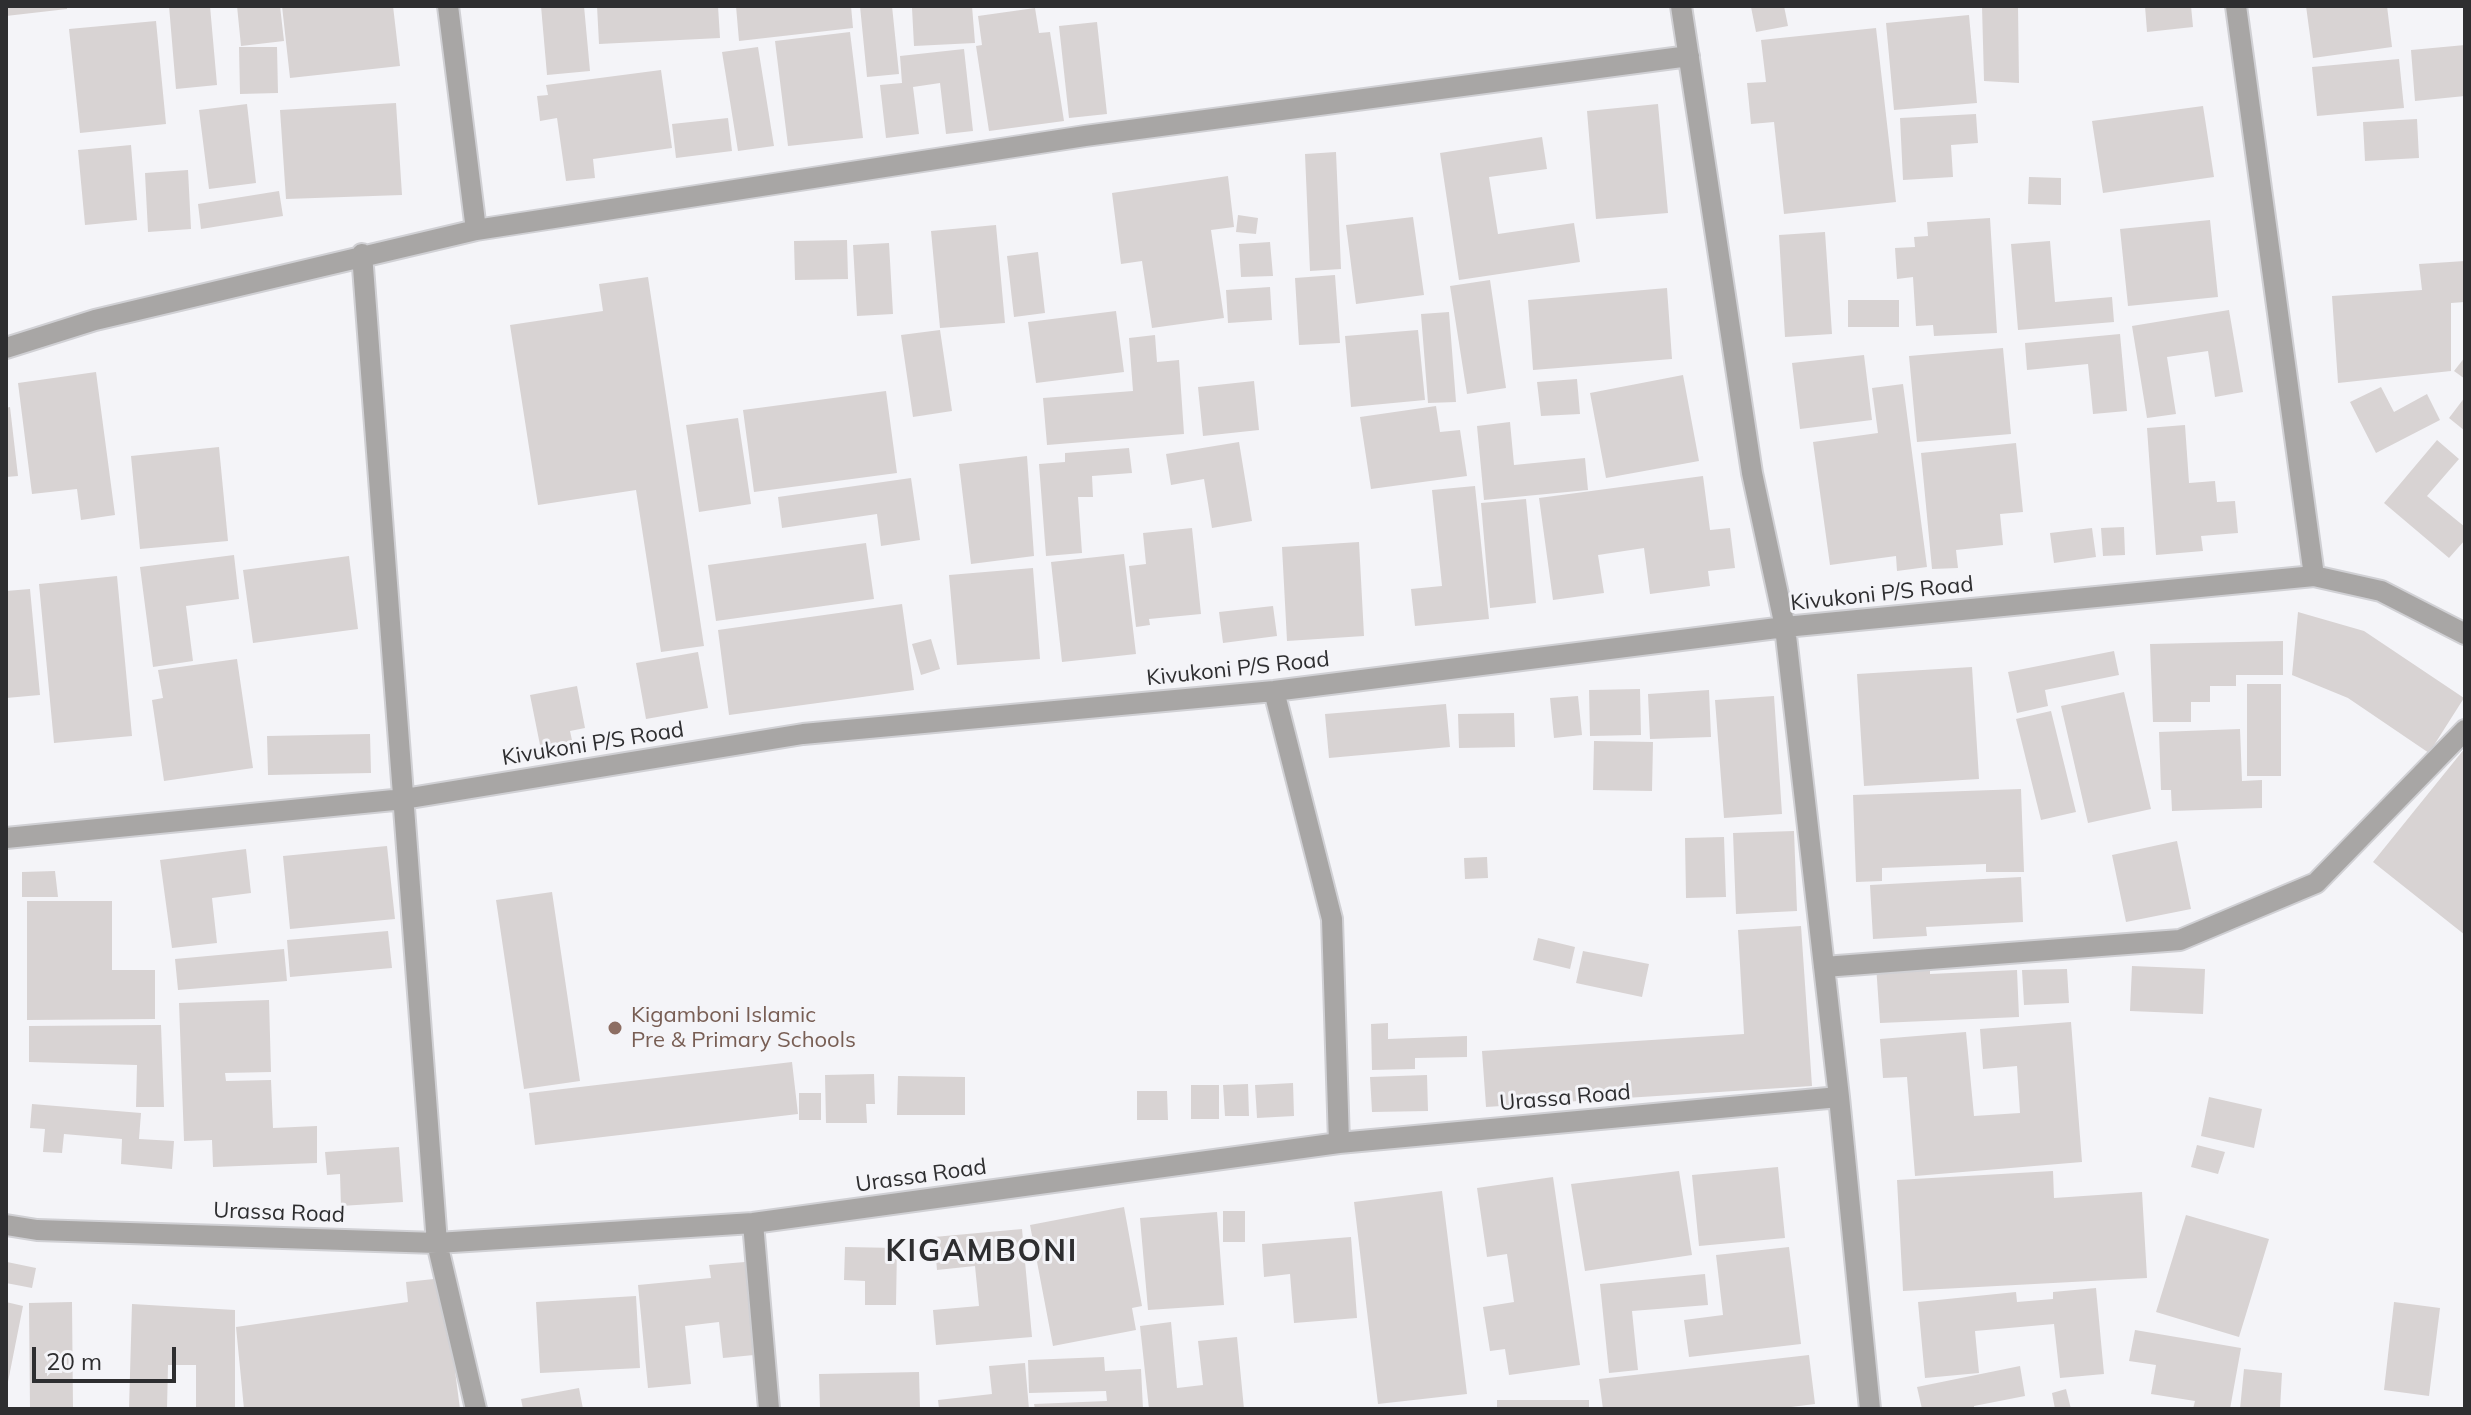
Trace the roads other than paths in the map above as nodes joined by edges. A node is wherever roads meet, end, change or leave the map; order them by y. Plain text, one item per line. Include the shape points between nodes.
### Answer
1 (448, 6) edge
2 (1681, 6) edge
3 (2236, 6) edge
4 (1689, 56) junction
5 (476, 230) junction
6 (362, 254) junction
7 (6, 348) edge
8 (2314, 576) junction
9 (1785, 627) junction
10 (2465, 634) edge
11 (1274, 691) junction
12 (2465, 730) edge
13 (404, 799) junction
14 (6, 838) edge
15 (1824, 967) junction
16 (1839, 1097) junction
17 (1339, 1143) junction
18 (753, 1223) junction
19 (6, 1225) edge
20 (437, 1243) junction
21 (476, 1409) edge
22 (769, 1409) edge
23 (1870, 1409) edge

1 - 5 street
2 - 4 street
3 - 8 street
4 - 5 street via 1085,136
4 - 9 street via 1752,473
5 - 6 street
6 - 7 street via 95,320
6 - 13 street
8 - 9 street, Kivukoni P/S Road
8 - 10 street, Kivukoni P/S Road via 2381,591
9 - 11 street, Kivukoni P/S Road
9 - 15 street
11 - 13 street, Kivukoni P/S Road via 803,734
11 - 17 street via 1332,919
12 - 15 street via 2316,883 2180,940
13 - 14 street, Kivukoni P/S Road
13 - 20 street
15 - 16 street
16 - 17 street, Urassa Road
16 - 23 street
17 - 18 street, Urassa Road
18 - 20 street, Urassa Road
18 - 22 street
19 - 20 street, Urassa Road
20 - 21 street

